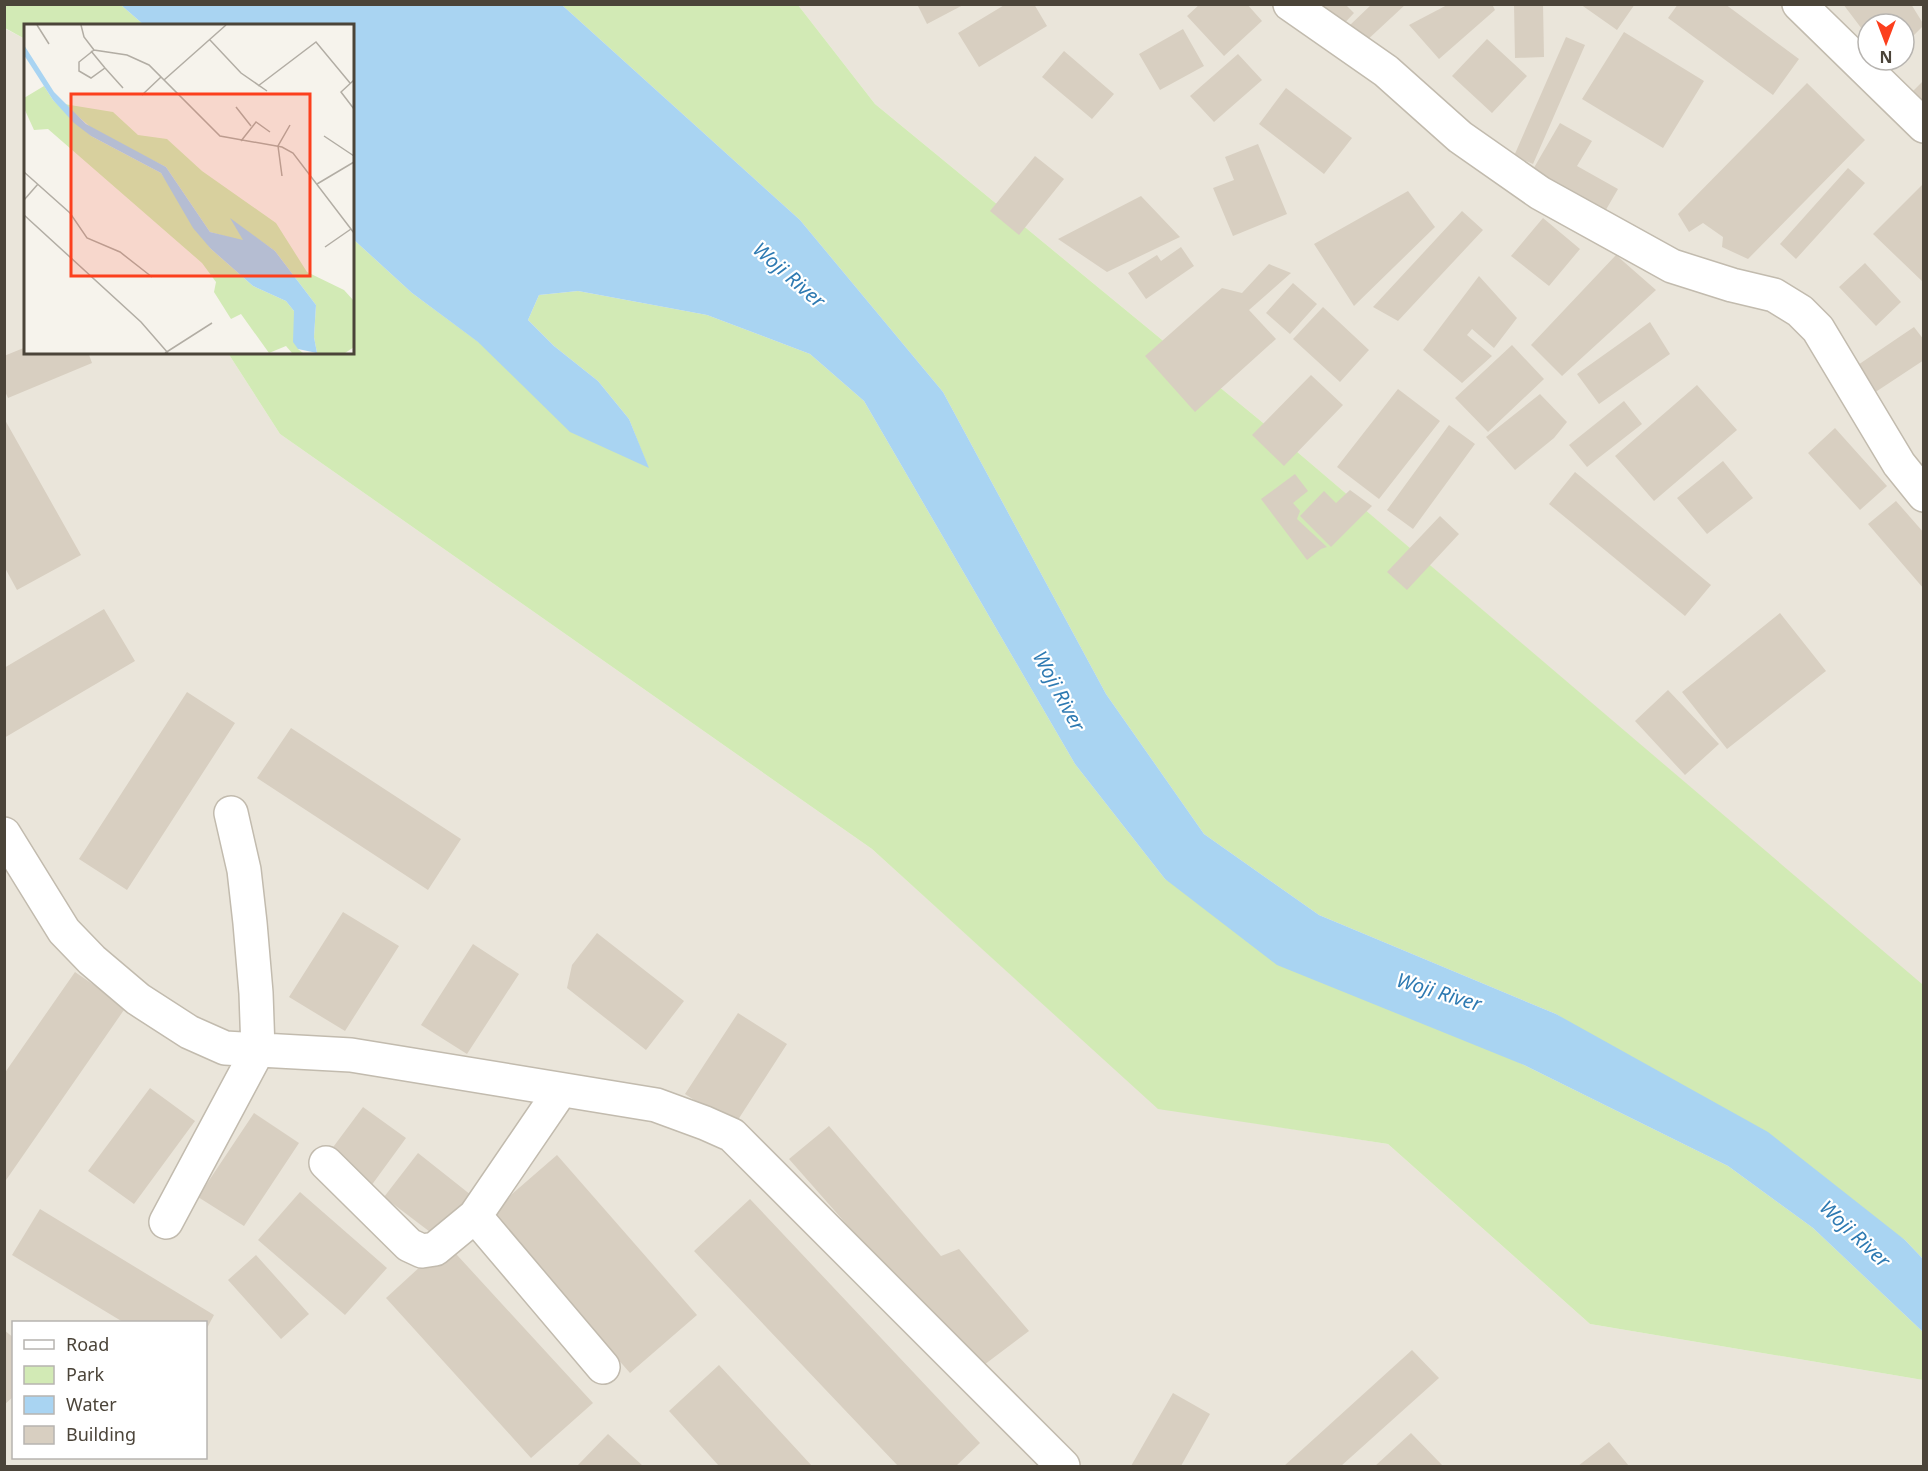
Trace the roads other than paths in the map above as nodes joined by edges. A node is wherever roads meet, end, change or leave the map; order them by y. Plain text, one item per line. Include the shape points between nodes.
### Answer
1 (1290, 4) edge
2 (1798, 4) edge
3 (1923, 126) edge
4 (1923, 495) edge
5 (231, 813) dead end
6 (4, 834) edge
7 (258, 1050) junction
8 (561, 1090) junction
9 (327, 1163) dead end
10 (476, 1216) junction
11 (166, 1222) dead end
12 (603, 1367) dead end
13 (1063, 1467) edge

1 - 4 street via 1386,71 1460,137 1540,193 1672,266 1774,295 1800,311 1818,329 1899,464
2 - 3 street
5 - 7 street via 244,870
6 - 7 street via 64,931 92,960 138,999 189,1032 225,1048
7 - 8 street via 351,1056
7 - 11 street
8 - 10 street
8 - 13 street via 656,1105 732,1135
9 - 10 street via 409,1245 422,1251 435,1249
10 - 12 street

